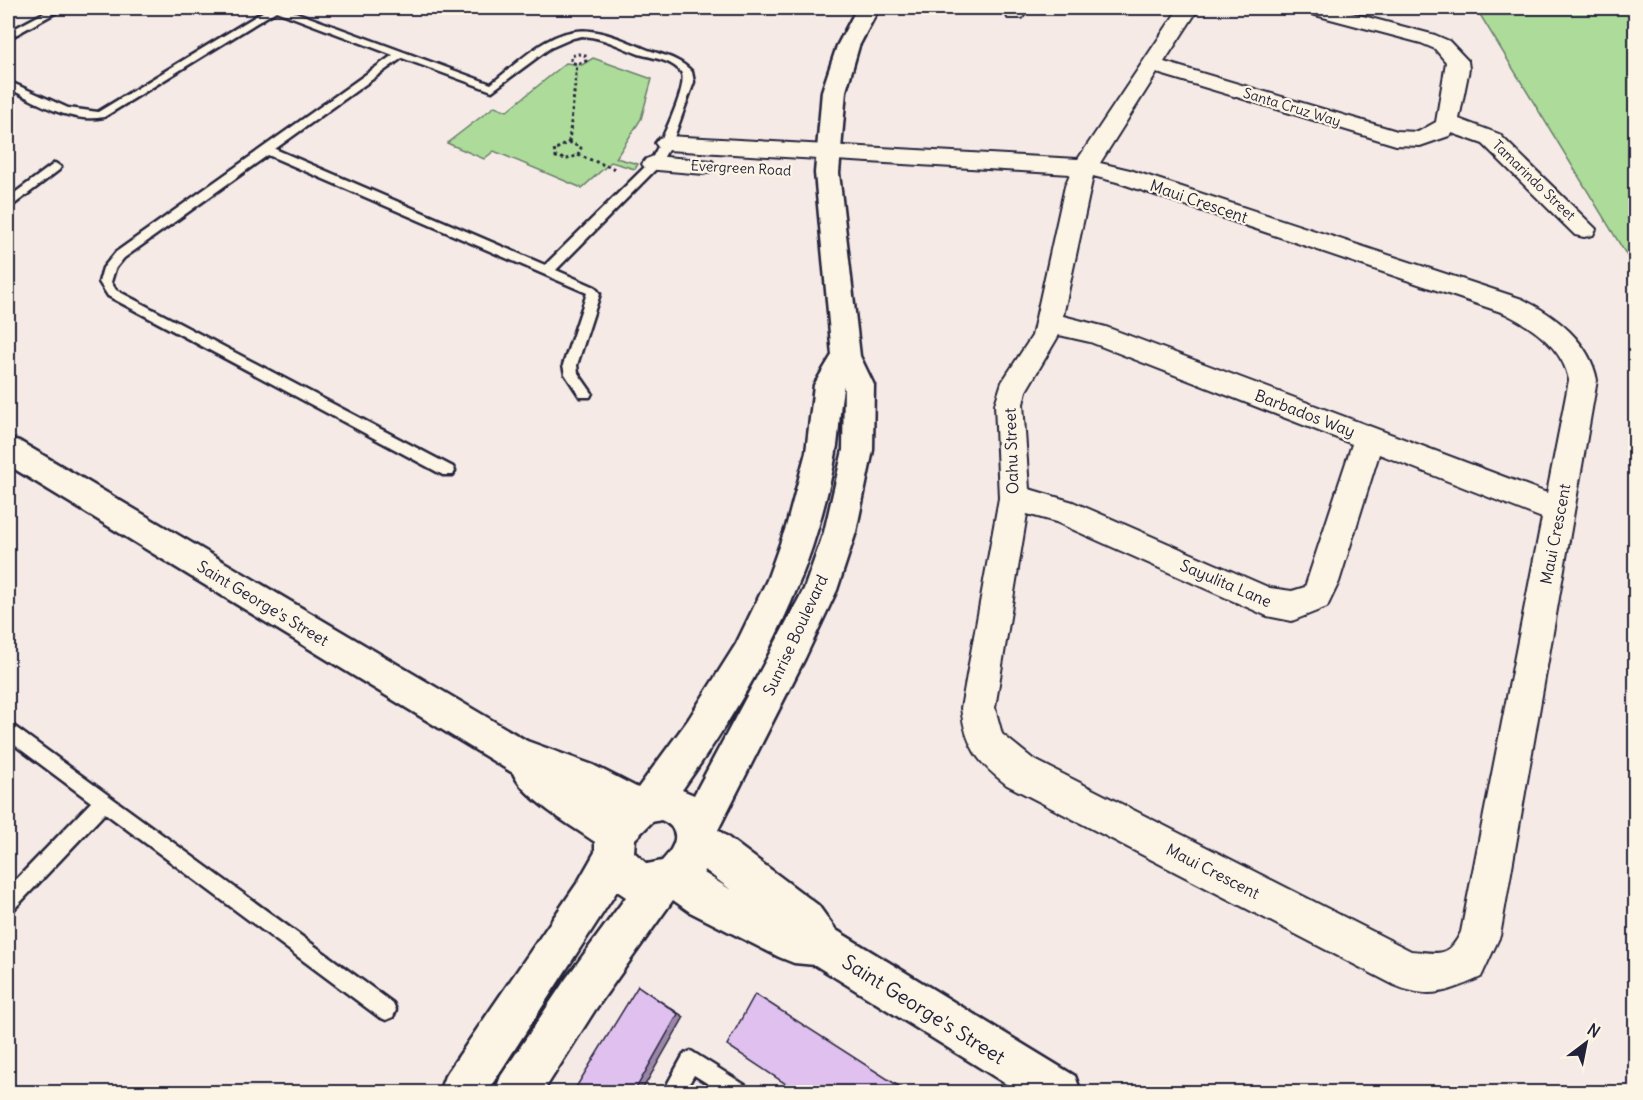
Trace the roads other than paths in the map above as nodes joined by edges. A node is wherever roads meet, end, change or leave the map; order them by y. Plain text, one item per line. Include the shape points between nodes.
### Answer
1 (59, 8) edge
2 (276, 8) edge
3 (868, 8) edge
4 (1189, 8) edge
5 (1311, 8) edge
6 (8, 36) edge
7 (401, 54) junction
8 (1152, 65) junction
9 (8, 84) edge
10 (1441, 129) junction
11 (667, 143) junction
12 (267, 150) junction
13 (828, 162) junction
14 (654, 164) junction
15 (55, 167) dead end
16 (1081, 176) junction
17 (8, 203) edge
18 (1584, 229) dead end
19 (547, 271) junction
20 (1048, 322) junction
21 (846, 356) junction
22 (585, 393) dead end
23 (1369, 438) junction
24 (8, 450) edge
25 (448, 471) dead end
26 (1014, 498) junction
27 (1559, 511) junction
28 (8, 730) edge
29 (993, 753) joint
30 (104, 801) junction
31 (630, 825) junction
32 (696, 836) junction
33 (667, 880) junction
34 (8, 902) edge
35 (820, 945) junction
36 (386, 1011) dead end
37 (461, 1092) edge
38 (517, 1092) edge
39 (673, 1092) edge
40 (738, 1092) edge
41 (1059, 1092) edge

1 - 6 lane
2 - 7 lane
2 - 9 lane via 100,115 85,117 72,113
3 - 13 street, Sunrise Boulevard via 848,46 834,91
4 - 8 street, Oahu Street
5 - 10 street via 1428,39 1452,53 1458,69
7 - 11 lane via 492,88 565,36 597,35 676,63 688,74 689,82
7 - 12 lane
8 - 10 street, Santa Cruz Way via 1396,138 1420,139
8 - 16 street, Oahu Street
10 - 18 street, Tamarindo Street via 1491,139
11 - 13 street, Evergreen Road
11 - 14 lane
12 - 19 lane
12 - 25 lane via 120,255 109,268 105,282 112,293
13 - 14 street, Evergreen Road
13 - 16 street, Maui Crescent
13 - 21 street, Sunrise Boulevard
14 - 19 lane
15 - 17 lane
16 - 20 street, Oahu Street
16 - 27 street, Maui Crescent via 1122,175 1514,306 1535,317 1574,357 1583,376
19 - 22 lane via 594,294 570,365
20 - 23 street, Barbados Way via 1096,334
20 - 26 street, Oahu Street via 1045,337 1012,390 1009,404
21 - 31 street, Sunrise Boulevard via 829,385 821,452 802,527 760,634 701,733
21 - 32 street, Sunrise Boulevard via 859,385 858,450 840,532 820,590
23 - 26 street, Sayulita Lane via 1316,597 1292,606 1267,602 1062,511
23 - 27 street, Barbados Way
24 - 31 street, Saint George's Street via 519,757 540,779
26 - 29 street, Oahu Street via 978,708 981,731
27 - 29 street, Maui Crescent via 1480,936 1467,963 1443,974 1408,971 1020,772
28 - 30 lane
30 - 34 lane
30 - 36 lane
31 - 32 street via 672,804 688,816
31 - 33 street via 618,865 629,877 643,883
31 - 37 street, Sunrise Boulevard via 592,896
32 - 33 street via 687,866
32 - 35 street, Saint George's Street via 803,920
33 - 35 street, Saint George's Street via 794,942
33 - 38 street via 580,995
35 - 41 street, Saint George's Street
39 - 40 lane via 691,1061

